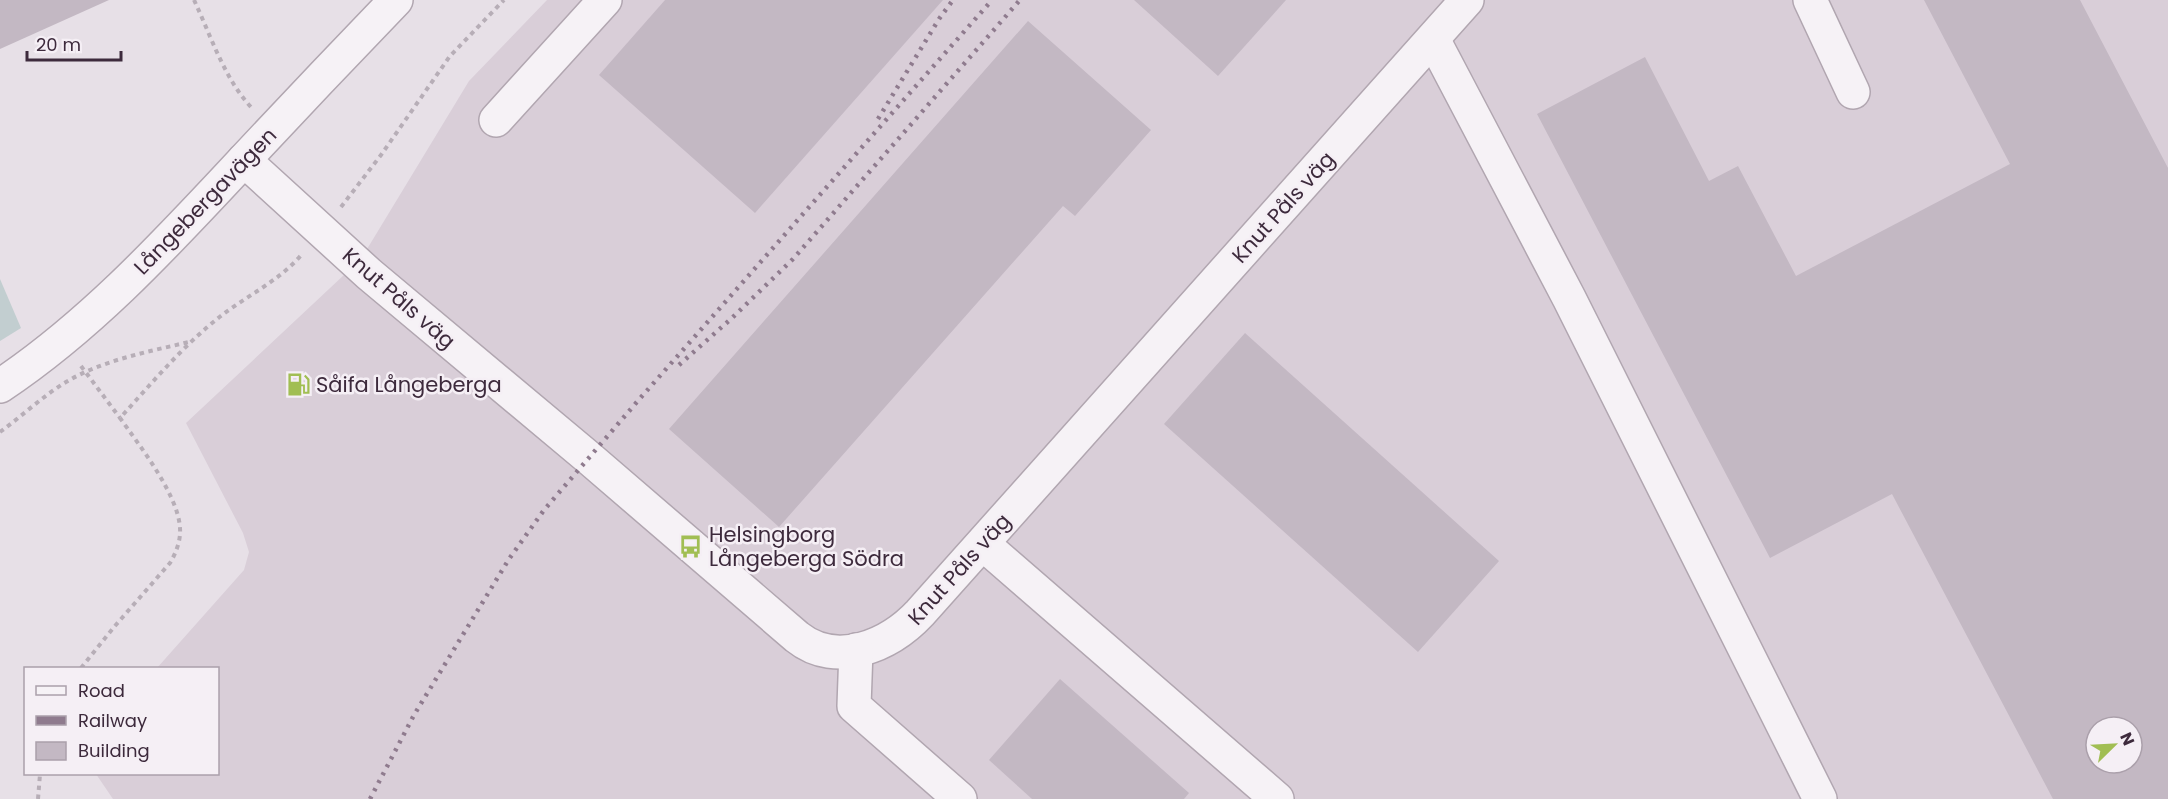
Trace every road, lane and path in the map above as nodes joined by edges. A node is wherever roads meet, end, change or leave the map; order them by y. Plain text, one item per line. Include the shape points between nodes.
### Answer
1 (194, 0) edge
2 (396, 0) edge
3 (504, 0) edge
4 (605, 0) edge
5 (1467, 0) edge
6 (1810, 0) edge
7 (1433, 39) junction
8 (1853, 92) dead end
9 (496, 120) dead end
10 (273, 129) junction
11 (244, 160) junction
12 (321, 230) junction
13 (61, 340) junction
14 (191, 342) junction
15 (86, 372) junction
16 (0, 386) edge
17 (120, 418) junction
18 (0, 432) edge
19 (982, 544) junction
20 (856, 650) junction
21 (83, 667) edge
22 (40, 775) edge
23 (38, 799) edge
24 (960, 799) edge
25 (1277, 799) edge
26 (1820, 799) edge

1 - 10 path via 230,78
2 - 10 street, Långebergavägen
3 - 12 path via 450,56 381,155
4 - 9 street
5 - 7 street, Knut Påls väg
6 - 8 street
7 - 19 street, Knut Påls väg
7 - 26 street via 1569,298
10 - 11 street, Långebergavägen
11 - 12 street, Knut Påls väg
11 - 13 street, Långebergavägen via 130,279
12 - 14 path via 297,260
12 - 20 street, Knut Påls väg via 803,642 826,651
13 - 15 path
13 - 16 street, Långebergavägen
14 - 15 path via 129,356
14 - 17 path
15 - 17 path
15 - 18 path via 66,382
17 - 21 path via 167,491 180,535 170,564
19 - 20 street, Knut Påls väg via 910,624 885,641
19 - 25 street
20 - 24 street via 854,706
22 - 23 path

